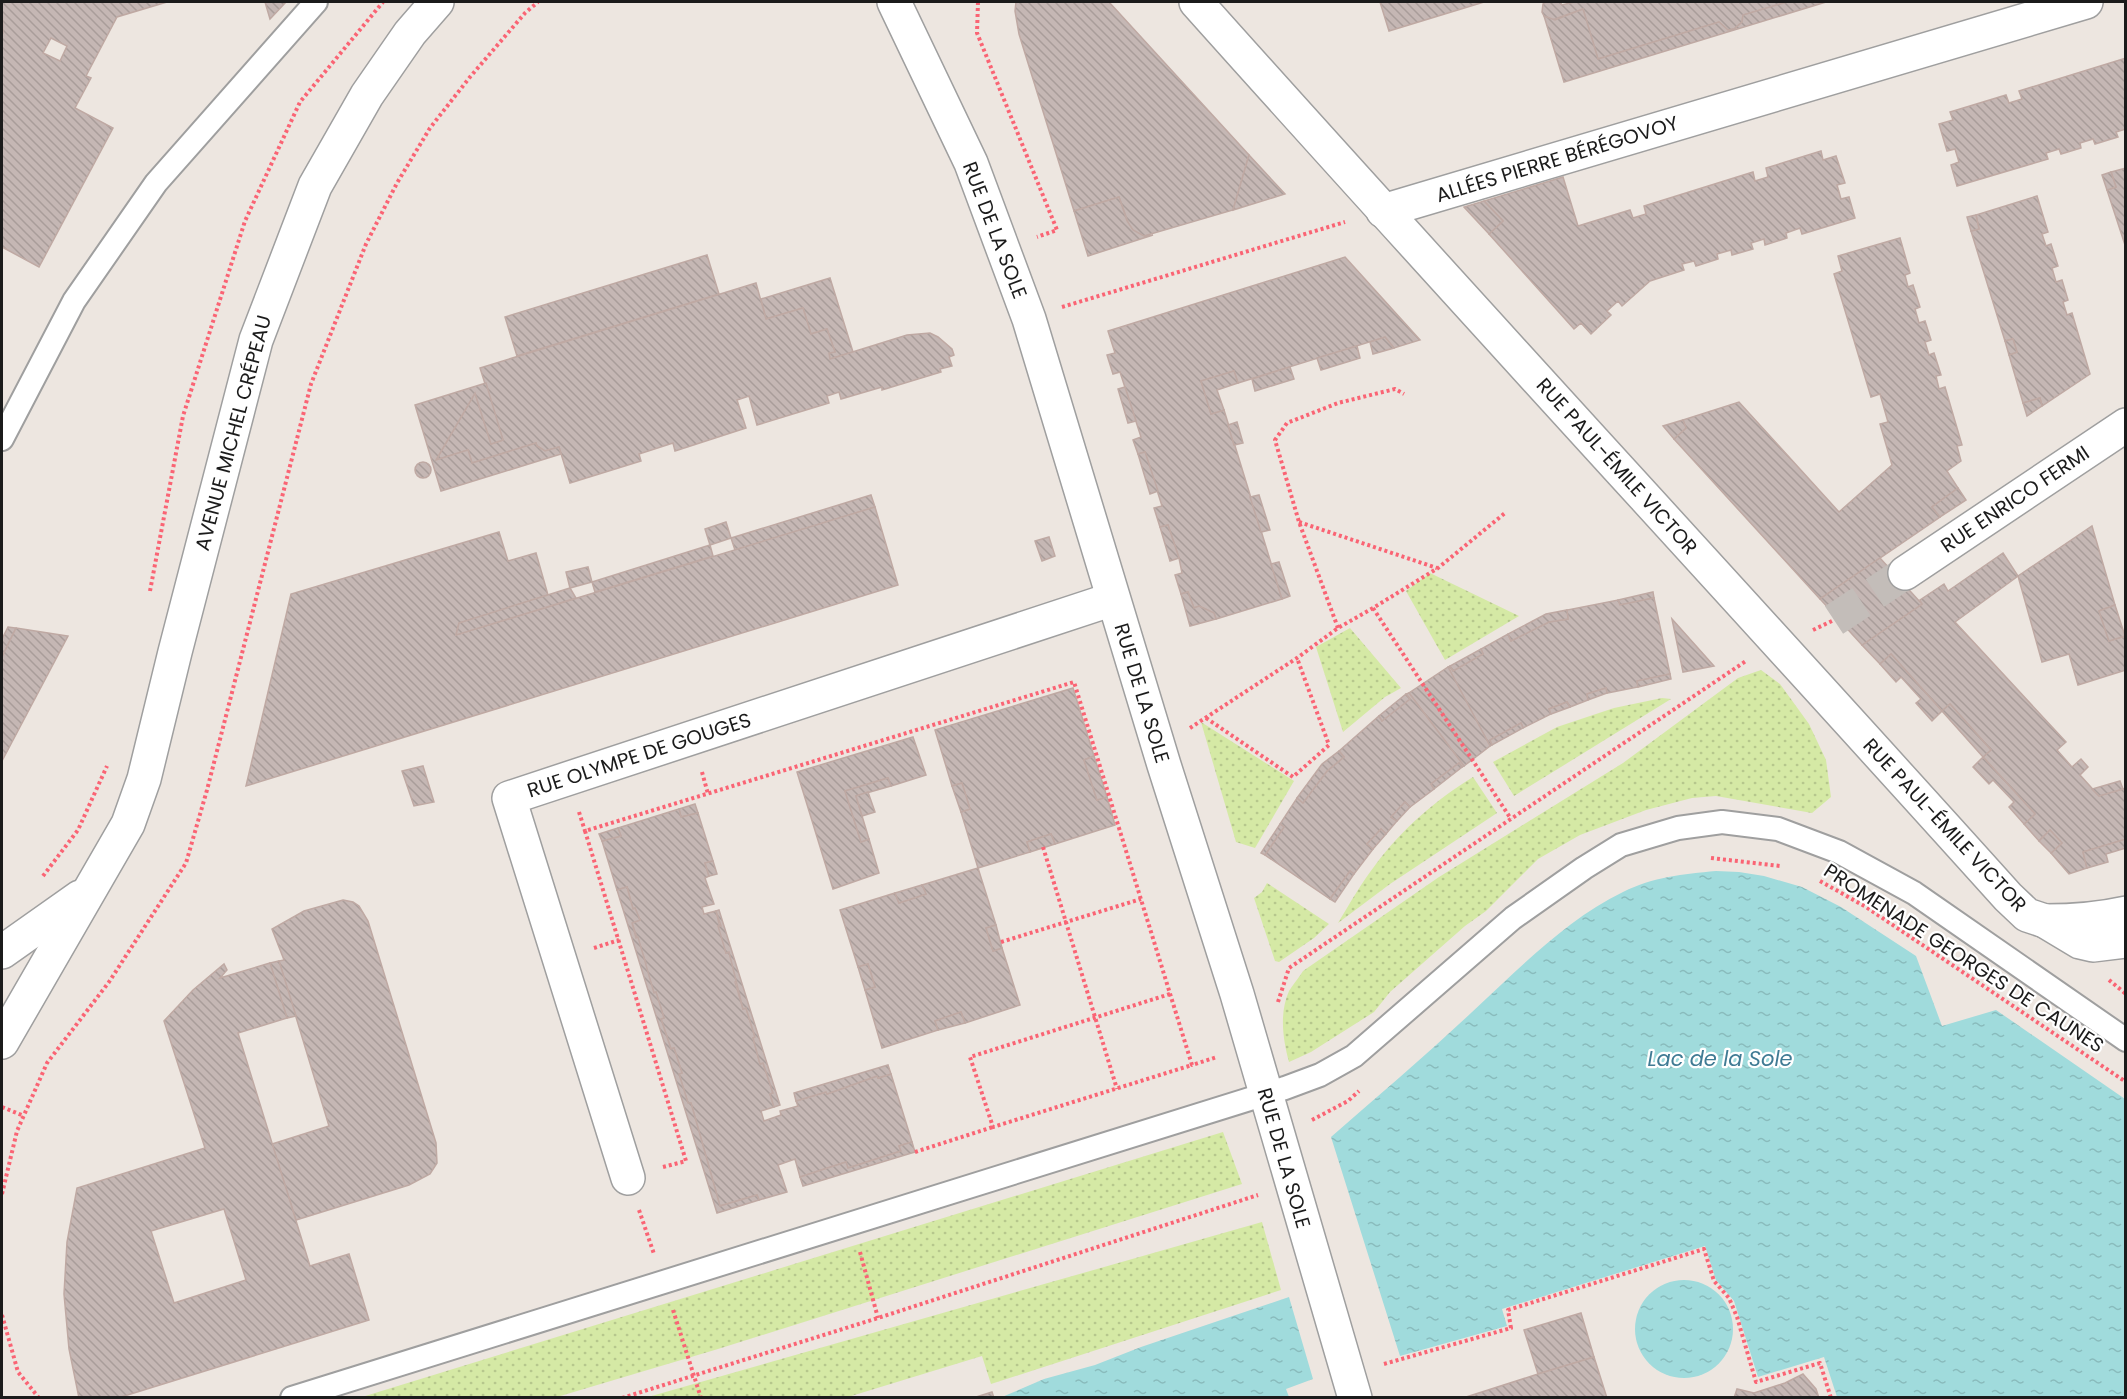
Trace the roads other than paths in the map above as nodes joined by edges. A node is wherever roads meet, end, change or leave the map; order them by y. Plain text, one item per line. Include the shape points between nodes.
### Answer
1 (316, 2) edge
2 (437, 2) edge
3 (894, 2) edge
4 (1196, 2) edge
5 (2086, 2) edge
6 (1383, 211) junction
7 (2126, 425) edge
8 (2, 439) edge
9 (1905, 573) tunnel mouth
10 (1113, 599) junction
11 (88, 891) junction
12 (2126, 913) edge
13 (2045, 921) junction
14 (2126, 941) edge
15 (2, 952) edge
16 (2126, 1040) edge
17 (2, 1042) edge
18 (1266, 1094) junction
19 (628, 1178) road end
20 (1352, 1386) edge
21 (292, 1398) edge

1 - 8 lane via 156,183 74,301
2 - 11 street, AVENUE MICHEL CRÉPEAU via 367,95 315,186 256,340 144,778 128,824
3 - 10 street, RUE DE LA SOLE via 971,163 1029,319
4 - 6 street, RUE PAUL-ÉMILE VICTOR
5 - 6 street, ALLÉES PIERRE BÉRÉGOVOY
6 - 13 street, RUE PAUL-ÉMILE VICTOR via 2008,897 2027,915
7 - 9 street, RUE ENRICO FERMI
10 - 18 street, RUE DE LA SOLE
10 - 19 street, RUE OLYMPE DE GOUGES via 509,798
11 - 15 street, AVENUE MICHEL CRÉPEAU
11 - 17 street, AVENUE MICHEL CRÉPEAU
12 - 13 street via 2079,921
13 - 14 street, RUE PAUL-ÉMILE VICTOR via 2080,942 2093,945
16 - 18 lane via 1914,894 1839,852 1778,829 1722,822 1666,831 1622,845 1593,862 1513,918 1354,1056 1320,1074
18 - 20 street, RUE DE LA SOLE
18 - 21 lane

